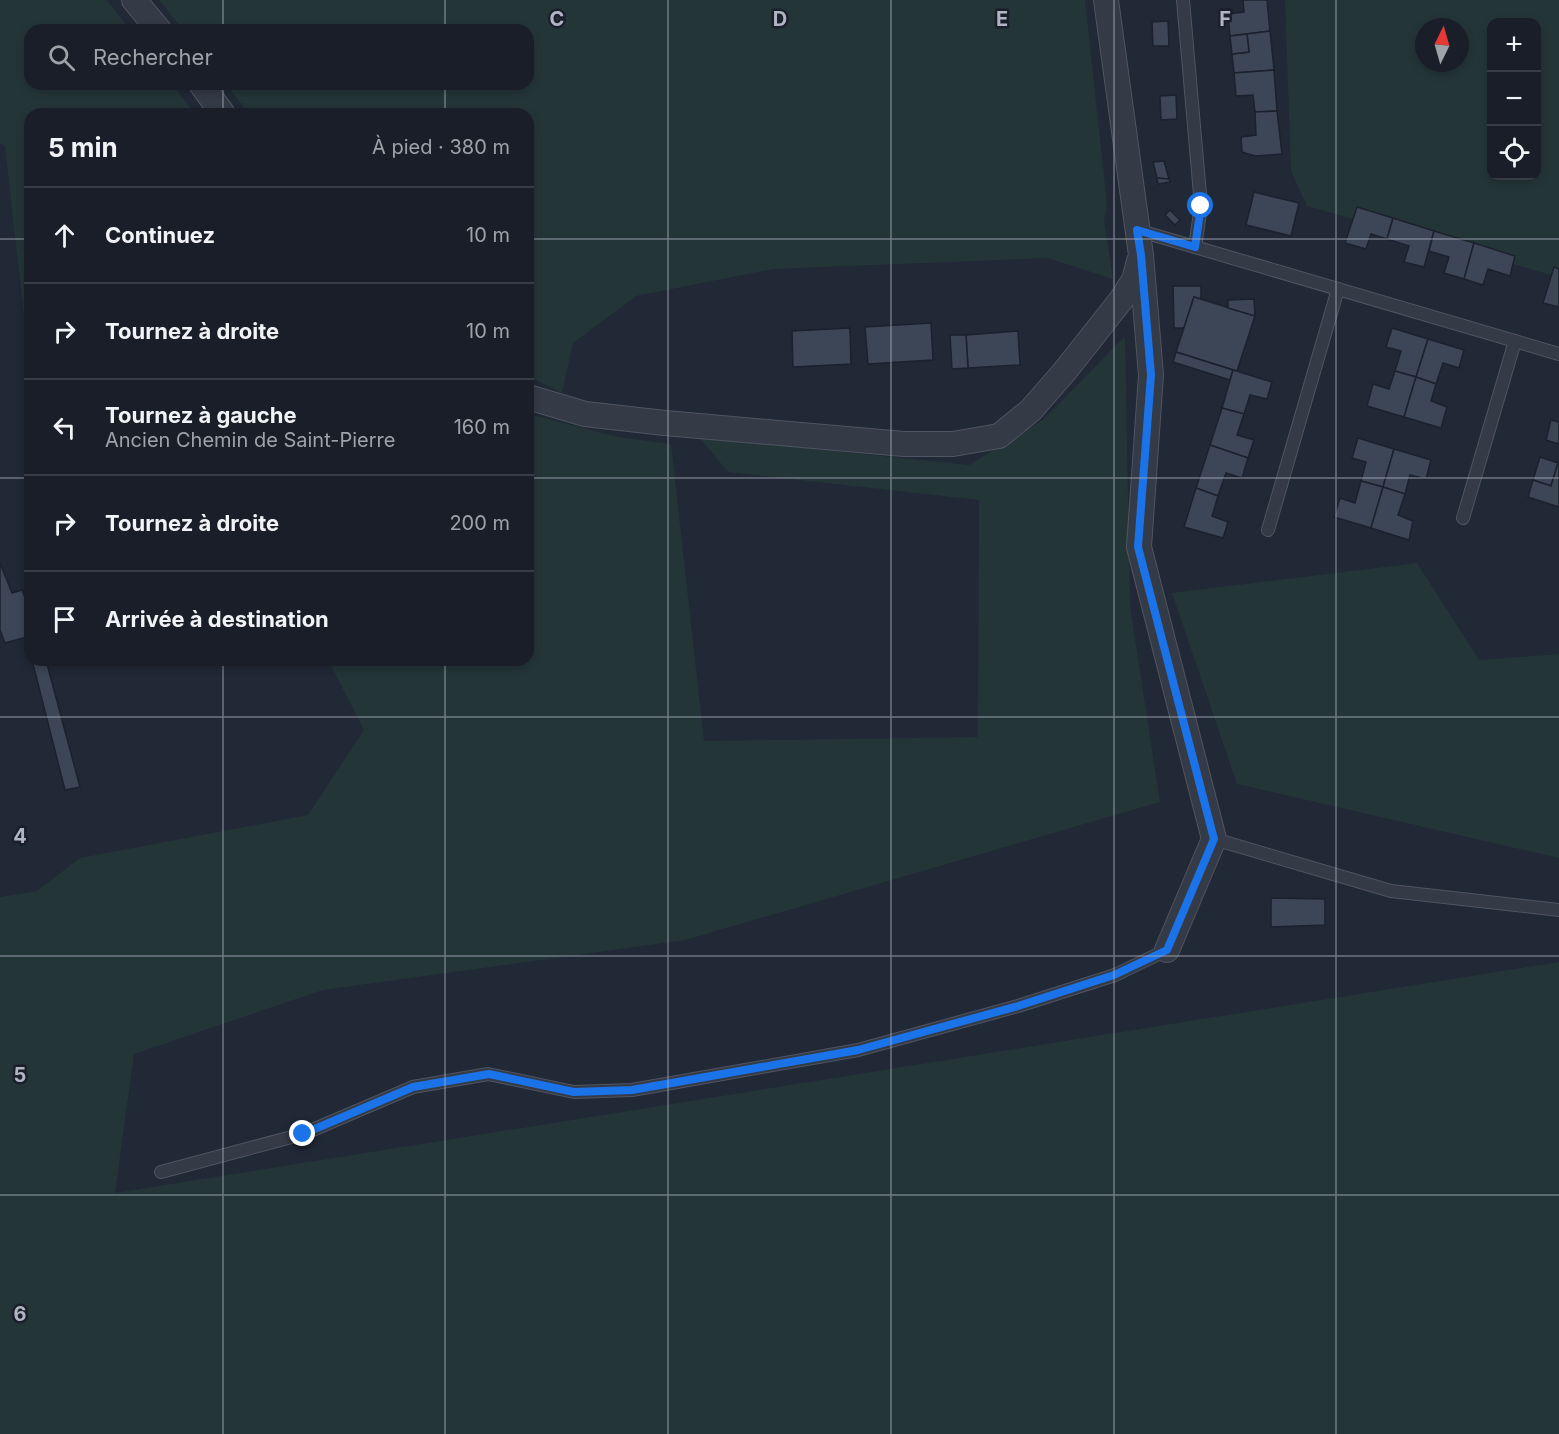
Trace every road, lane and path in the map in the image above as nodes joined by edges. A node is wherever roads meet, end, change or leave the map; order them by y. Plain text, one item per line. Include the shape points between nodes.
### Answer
1 (134, 0) edge
2 (1106, 0) edge
3 (1183, 0) edge
4 (154, 24) edge
5 (205, 90) edge
6 (219, 108) edge
7 (1137, 230) junction
8 (1195, 247) junction
9 (1141, 255) junction
10 (1338, 289) junction
11 (1515, 341) junction
12 (1559, 354) edge
13 (534, 399) edge
14 (1463, 518) dead end
15 (1268, 531) dead end
16 (1214, 839) junction
17 (1559, 910) edge
18 (1167, 950) joint
19 (161, 1172) dead end

1 - 4 street
2 - 7 street
3 - 8 lane via 1201,206
5 - 6 street
7 - 8 lane
7 - 9 street
8 - 10 lane
9 - 13 street via 1134,279 1121,300 1031,410 999,436 953,444 904,444 585,414
9 - 16 street via 1151,375 1138,547
10 - 11 lane
10 - 15 lane
11 - 12 lane
11 - 14 lane
16 - 17 lane via 1391,891
16 - 18 street
18 - 19 lane via 1093,982 858,1050 632,1090 574,1092 489,1074 413,1087 303,1134

